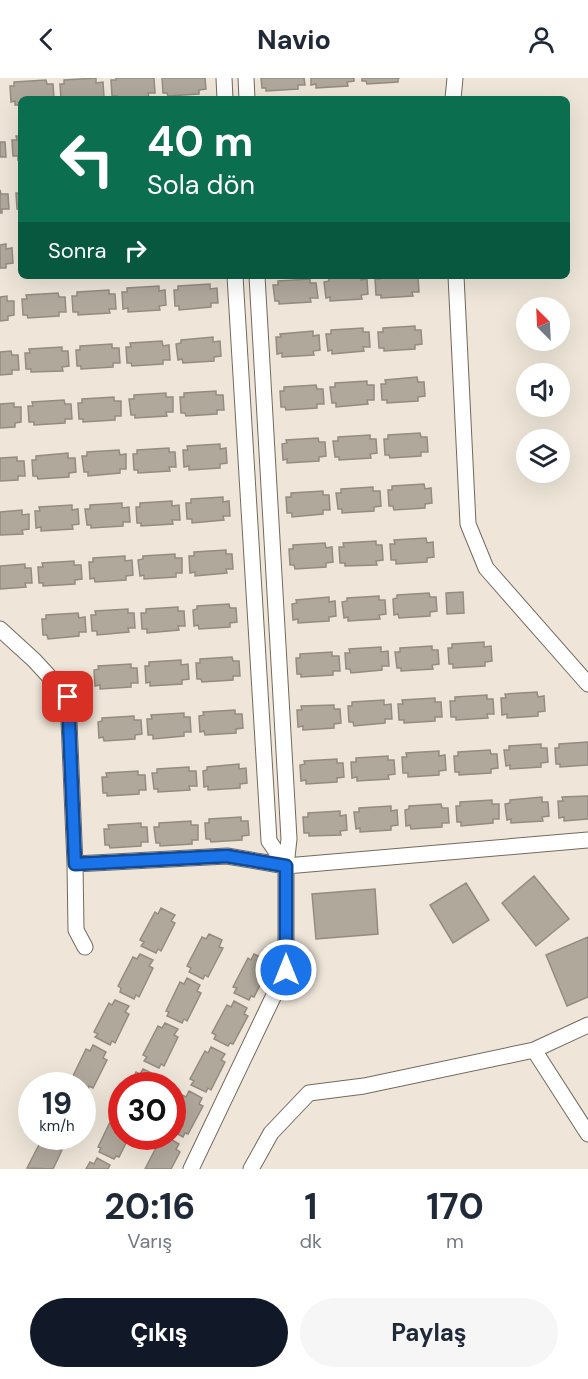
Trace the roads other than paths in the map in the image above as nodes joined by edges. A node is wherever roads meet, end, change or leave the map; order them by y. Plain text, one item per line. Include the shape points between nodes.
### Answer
1 (224, 78) edge
2 (246, 78) edge
3 (455, 78) edge
4 (225, 96) edge
5 (247, 96) edge
6 (453, 96) edge
7 (236, 279) edge
8 (257, 279) edge
9 (456, 279) edge
10 (0, 629) edge
11 (588, 684) edge
12 (588, 840) edge
13 (75, 864) junction
14 (286, 866) junction
15 (85, 947) dead end
16 (588, 1025) edge
17 (534, 1050) junction
18 (588, 1134) edge
19 (191, 1169) edge
20 (251, 1169) edge

1 - 4 street
2 - 5 street
3 - 6 street
7 - 14 street via 269,841
8 - 14 street via 289,839
9 - 11 street via 468,524 486,568
10 - 13 street via 68,697
12 - 14 street
13 - 14 street via 227,856
13 - 15 street via 76,930
14 - 19 street via 286,970
16 - 17 street
17 - 18 street
17 - 20 street via 364,1086 309,1093 271,1132

